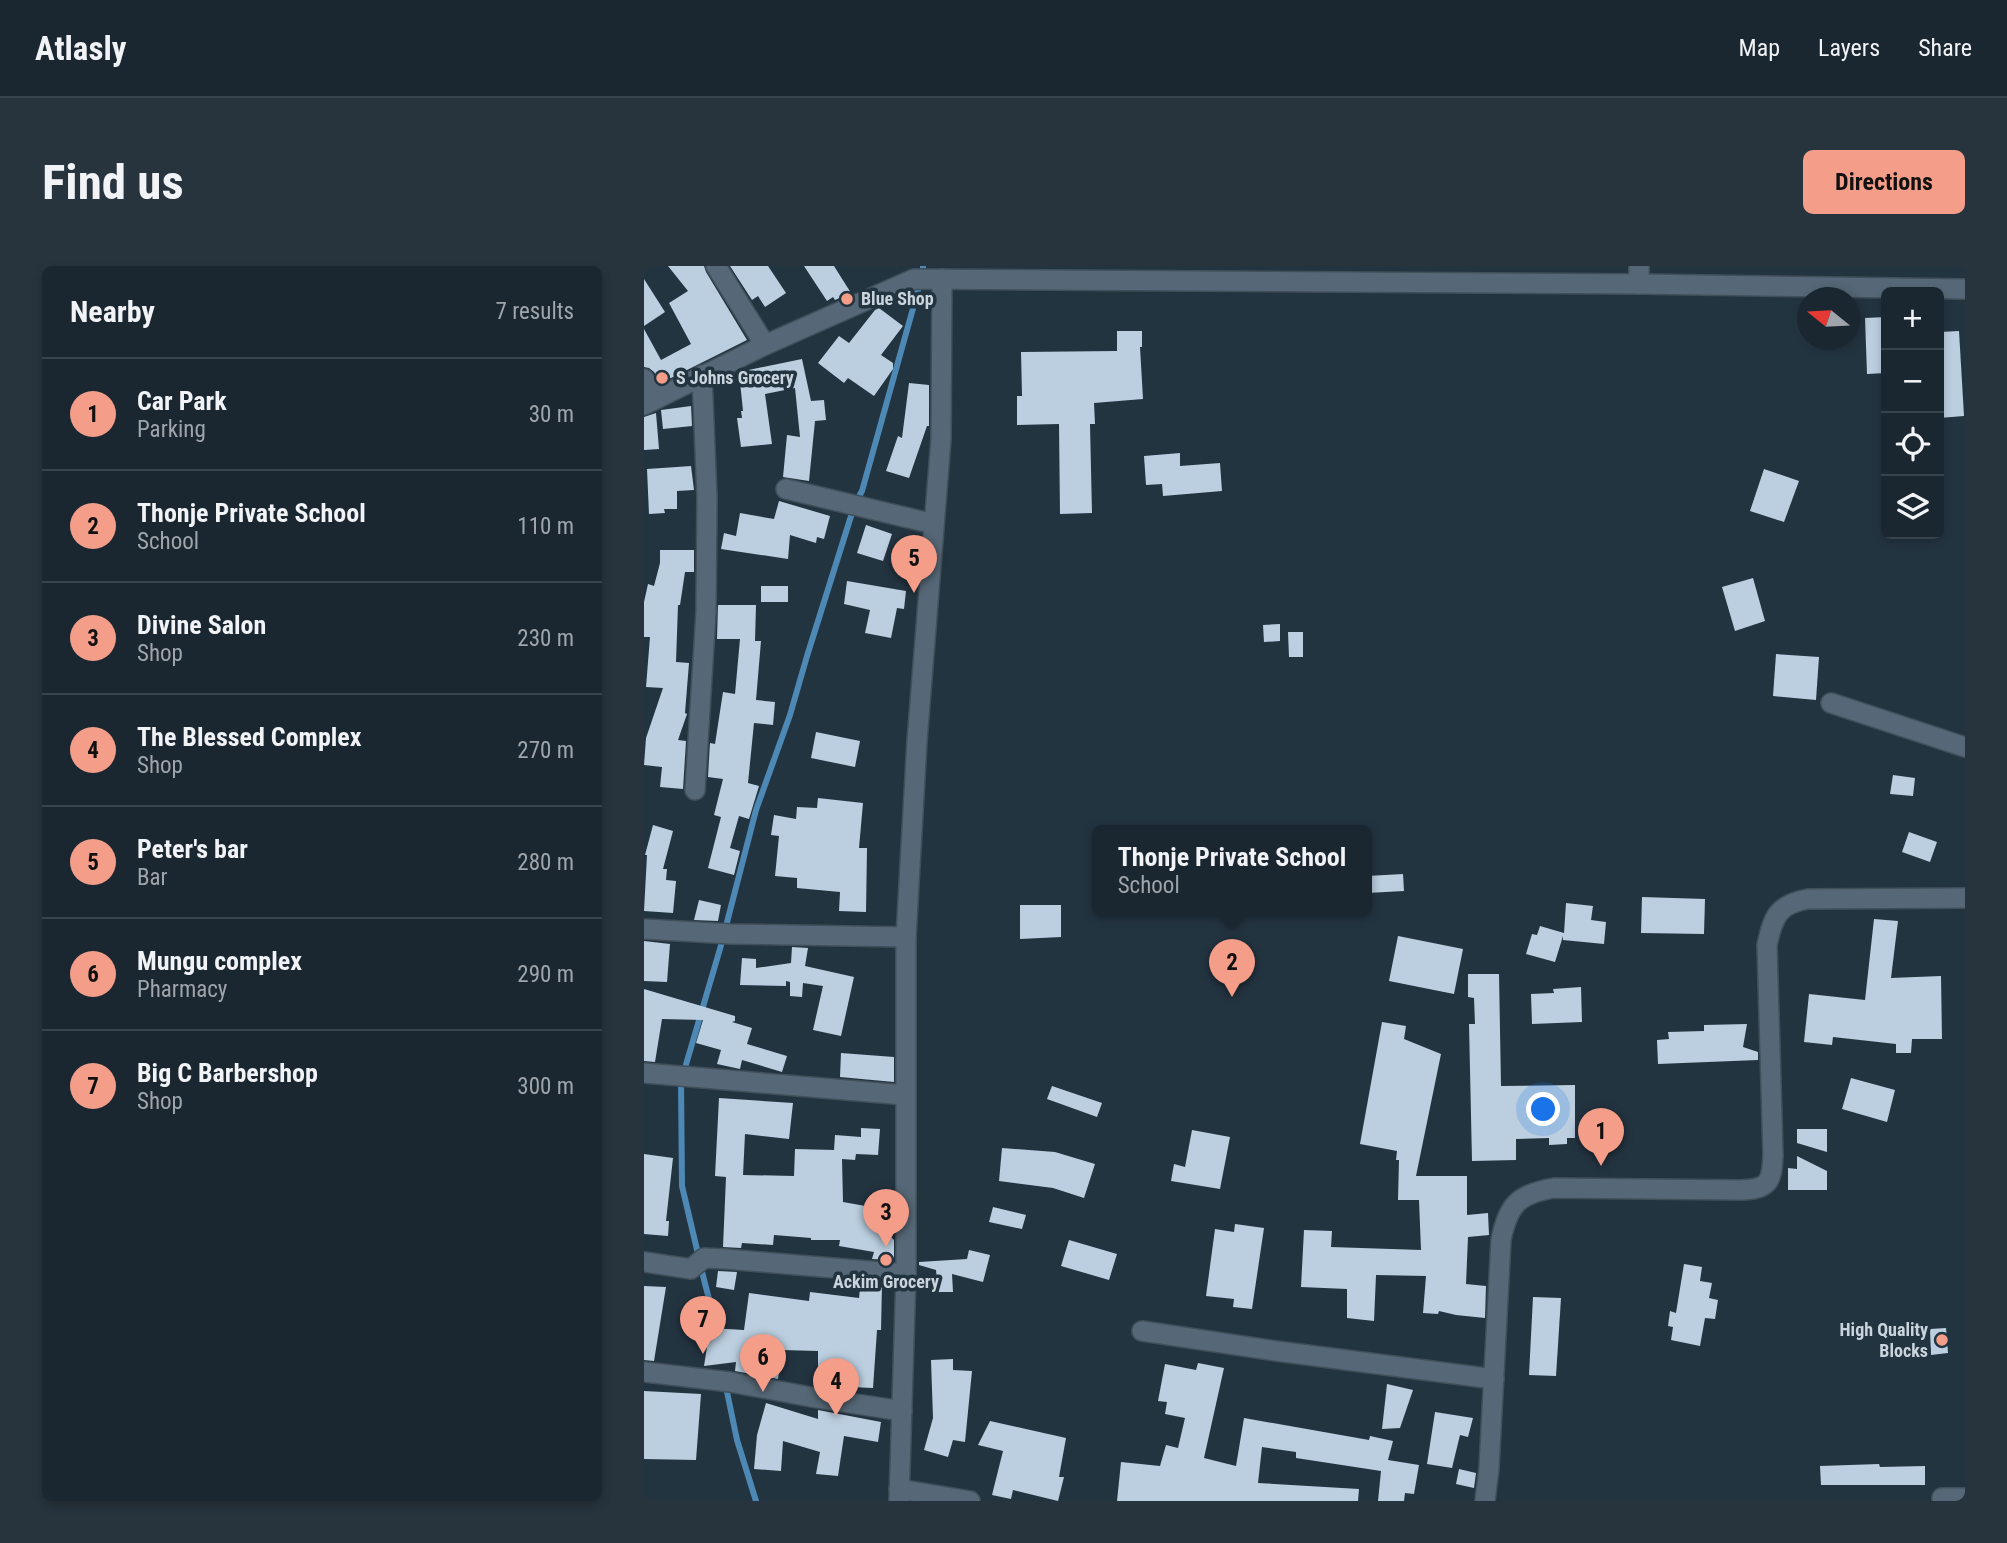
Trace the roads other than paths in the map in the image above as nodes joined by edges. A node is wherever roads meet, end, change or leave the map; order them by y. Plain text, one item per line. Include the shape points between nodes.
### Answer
1 (716, 266) edge
2 (916, 272) edge
3 (1193, 274) edge
4 (1318, 274) edge
5 (1492, 274) edge
6 (1639, 275) edge
7 (942, 279) junction
8 (1965, 289) edge
9 (765, 345) junction
10 (702, 375) junction
11 (644, 379) edge
12 (650, 402) edge
13 (786, 489) dead end
14 (934, 524) junction
15 (1830, 703) dead end
16 (1965, 747) edge
17 (695, 790) dead end
18 (1965, 898) edge
19 (644, 929) edge
20 (906, 937) junction
21 (644, 1073) edge
22 (905, 1095) junction
23 (644, 1262) edge
24 (906, 1274) junction
25 (1142, 1331) dead end
26 (644, 1372) edge
27 (1494, 1380) junction
28 (902, 1411) junction
29 (899, 1495) edge
30 (1942, 1498) dead end
31 (1965, 1498) edge
32 (970, 1501) edge
33 (1485, 1501) edge

1 - 9 street
2 - 7 street
2 - 9 street
3 - 4 street
3 - 7 street
4 - 5 street
5 - 6 street
6 - 8 street
7 - 14 street via 941,439
9 - 10 street
10 - 12 street
10 - 17 street via 706,587
11 - 12 street
13 - 14 street
14 - 20 street
15 - 16 street
18 - 27 street via 1808,898 1781,910 1772,923 1767,945 1770,1180 1754,1190 1554,1188 1522,1197 1505,1220 1501,1240
19 - 20 street
20 - 22 street
21 - 22 street
22 - 24 street
23 - 24 street via 691,1269 704,1258 726,1259
24 - 28 street
25 - 27 street
26 - 28 street
27 - 33 street
28 - 29 street
29 - 32 street
30 - 31 street

